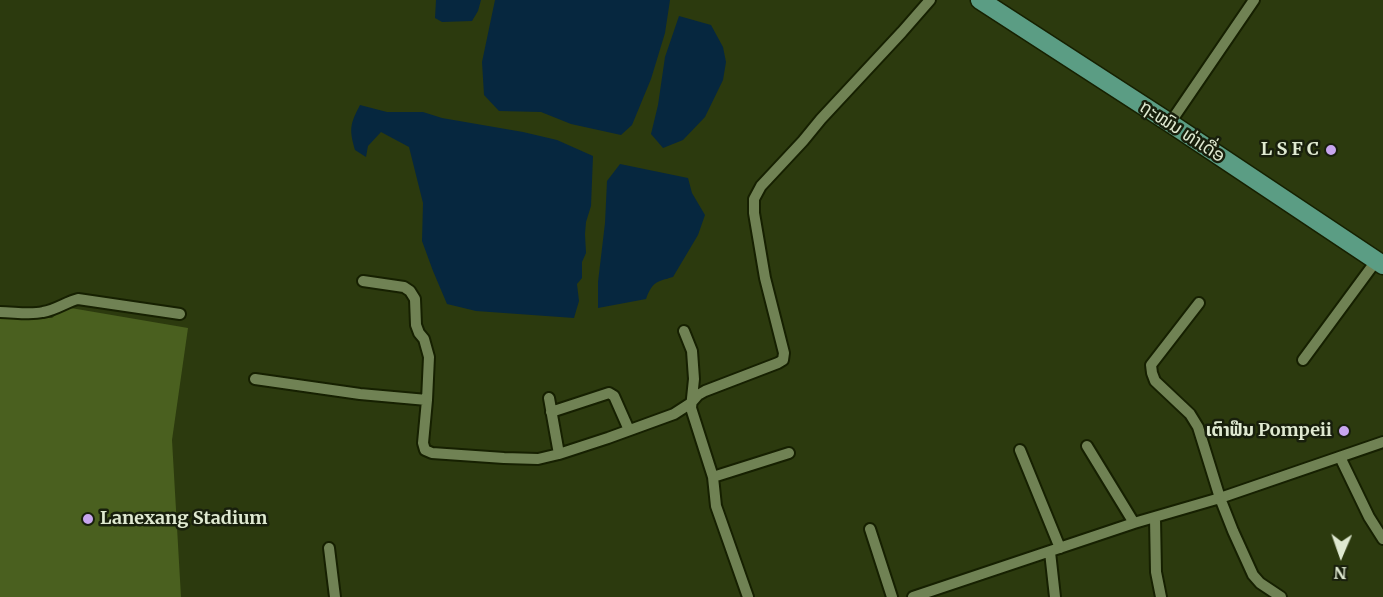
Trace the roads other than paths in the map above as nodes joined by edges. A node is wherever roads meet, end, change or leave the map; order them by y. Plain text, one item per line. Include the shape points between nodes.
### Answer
1 (930, 0) edge
2 (980, 0) edge
3 (1254, 0) edge
4 (1170, 123) junction
5 (1379, 263) edge
6 (363, 281) dead end
7 (1199, 303) dead end
8 (0, 312) edge
9 (180, 314) dead end
10 (684, 331) dead end
11 (1303, 360) dead end
12 (255, 379) dead end
13 (549, 398) dead end
14 (427, 400) junction
15 (691, 403) junction
16 (551, 412) junction
17 (628, 430) junction
18 (1383, 442) edge
19 (1087, 446) dead end
20 (1020, 450) dead end
21 (789, 453) dead end
22 (560, 454) junction
23 (1340, 457) junction
24 (713, 477) junction
25 (1221, 498) junction
26 (1155, 518) junction
27 (1134, 523) junction
28 (870, 529) dead end
29 (1383, 539) edge
30 (329, 548) dead end
31 (1055, 550) junction
32 (335, 597) edge
33 (748, 597) edge
34 (892, 597) edge
35 (913, 597) edge
36 (1055, 597) edge
37 (1161, 597) edge
38 (1281, 597) edge

1 - 15 street via 820,119 754,199 765,278 783,346 783,360 705,391
2 - 4 main road, ຖະໝົນ ທ່າເດື່ອ
3 - 4 street
4 - 5 main road, ຖະໝົນ ທ່າເດື່ອ
5 - 11 street
6 - 14 street via 404,287 415,299 416,325 429,357
7 - 25 street via 1151,365 1155,381 1190,414 1198,427
8 - 9 street via 42,313 78,299
10 - 15 street via 692,351
12 - 14 street
13 - 16 street
14 - 22 street via 423,443 425,450 432,453 538,459
15 - 17 street via 674,414
15 - 24 street
16 - 17 street via 609,393 614,396
16 - 22 street
17 - 22 street
18 - 23 street
19 - 27 street
20 - 31 street
21 - 24 street
23 - 25 street
23 - 29 street
24 - 33 street via 716,506
25 - 26 street
25 - 38 street via 1253,575
26 - 27 street
26 - 37 street via 1156,572
27 - 31 street
28 - 34 street
30 - 32 street
31 - 35 street
31 - 36 street

